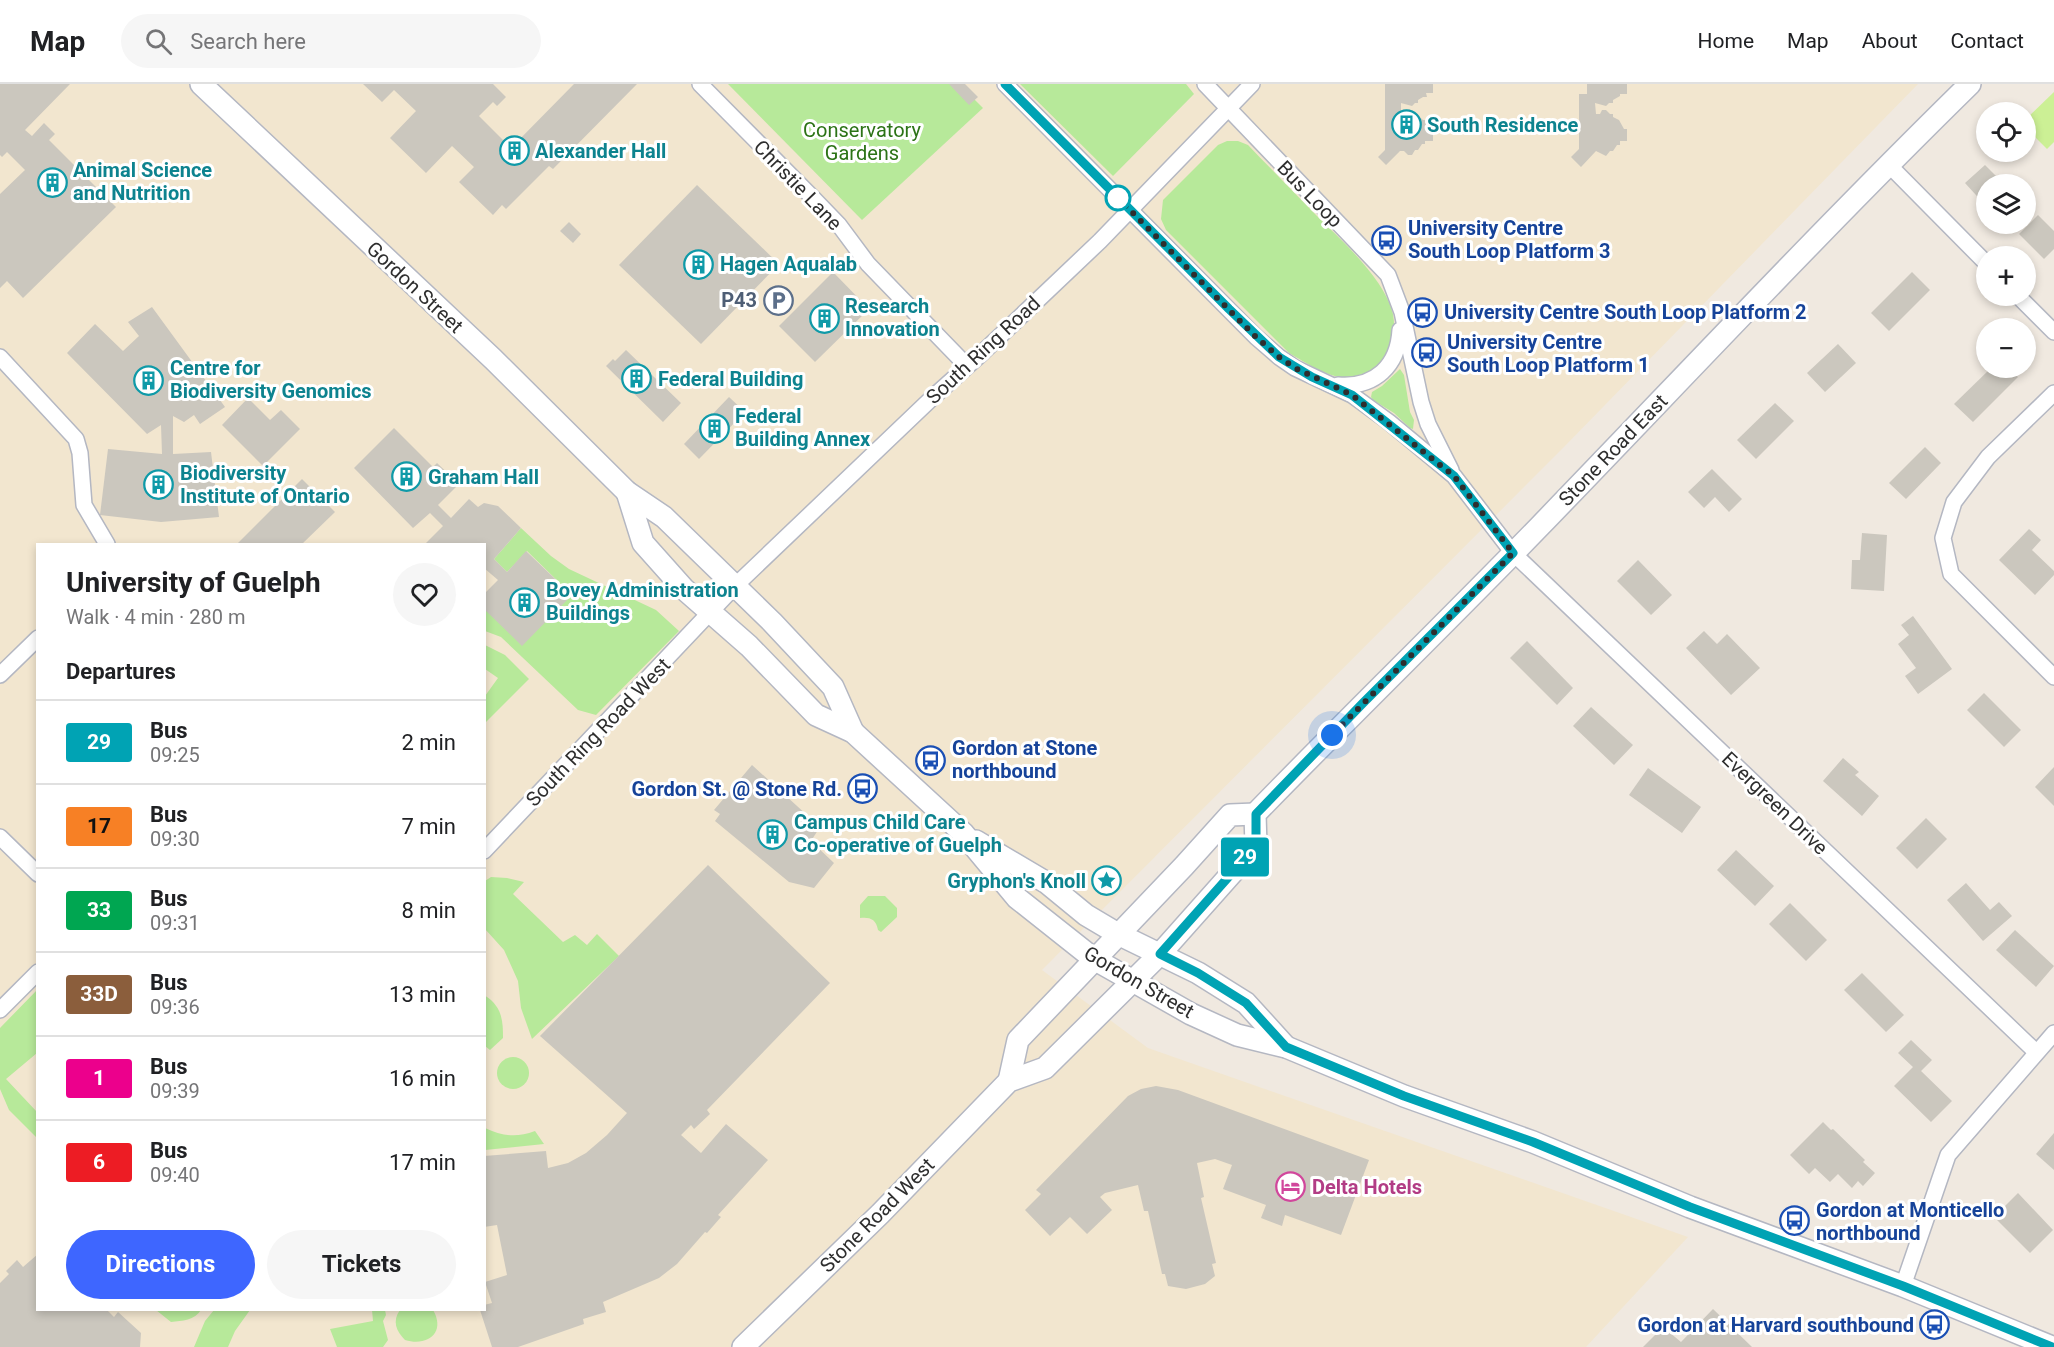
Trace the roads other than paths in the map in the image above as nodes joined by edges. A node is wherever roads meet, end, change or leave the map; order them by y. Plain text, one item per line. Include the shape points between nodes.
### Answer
1 (201, 84) edge
2 (700, 84) edge
3 (1005, 84) edge
4 (1205, 84) edge
5 (1252, 84) edge
6 (1970, 84) edge
7 (1228, 109) junction
8 (1888, 164) junction
9 (1130, 209) junction
10 (1976, 253) edge
11 (2028, 306) edge
12 (1402, 312) junction
13 (2054, 332) edge
14 (0, 357) edge
15 (968, 366) junction
16 (1312, 377) junction
17 (2054, 393) edge
18 (1454, 476) junction
19 (627, 492) junction
20 (106, 543) edge
21 (1513, 553) junction
22 (735, 586) junction
23 (710, 612) junction
24 (36, 640) edge
25 (0, 675) edge
26 (2054, 677) edge
27 (853, 732) junction
28 (1256, 814) junction
29 (963, 833) junction
30 (0, 837) edge
31 (486, 849) edge
32 (36, 872) edge
33 (1118, 934) junction
34 (1160, 954) junction
35 (1094, 959) junction
36 (36, 974) edge
37 (1133, 980) junction
38 (0, 1010) edge
39 (2054, 1033) edge
40 (1286, 1047) junction
41 (2036, 1052) junction
42 (1009, 1081) junction
43 (1903, 1286) junction
44 (743, 1347) edge
45 (2052, 1347) edge

1 - 19 main road, Gordon Street via 493,359
2 - 15 street, Christie Lane via 839,225 868,264
3 - 9 street, Bus Loop
4 - 7 street, Bus Loop
5 - 7 street, South Ring Road
6 - 8 main road, Stone Road East
7 - 9 street, South Ring Road
7 - 12 street, Bus Loop via 1388,275
8 - 10 street
8 - 21 main road, Stone Road East
9 - 15 street, South Ring Road
9 - 16 street, Bus Loop via 1256,337
11 - 13 street
12 - 16 street, Bus Loop via 1397,353 1374,379 1350,386
12 - 18 street, Bus Loop via 1421,402
14 - 20 street via 76,439 84,505
15 - 22 street, South Ring Road
16 - 18 street, Bus Loop via 1352,395
17 - 26 street via 1988,457 1954,502 1943,538 1951,574
18 - 21 street, Bus Loop
19 - 22 main road, Gordon Street via 664,517
19 - 23 main road, Gordon Street via 643,543
21 - 28 main road, Stone Road East
21 - 41 street, Evergreen Drive
22 - 23 street, South Ring Road
22 - 27 main road, Gordon Street via 833,687
23 - 27 main road, Gordon Street via 816,715
23 - 31 street, South Ring Road West
24 - 25 street
27 - 29 main road, Gordon Street
28 - 33 main road via 1230,815
28 - 34 main road via 1256,846
29 - 33 main road, Gordon Street via 1047,883 1086,915
29 - 35 main road, Gordon Street via 1017,898
30 - 32 street
33 - 34 main road, Gordon Street
33 - 35 main road
34 - 37 main road, Stone Road West
34 - 40 main road, Gordon Street via 1246,1003
35 - 37 main road, Gordon Street
35 - 42 main road via 1018,1040
36 - 38 street
37 - 40 main road, Gordon Street via 1237,1035
37 - 42 main road, Stone Road West via 1046,1068
39 - 41 street
40 - 43 main road, Gordon Street via 1690,1207
41 - 43 street via 1948,1155
42 - 44 main road, Stone Road West
43 - 45 main road, Gordon Street

